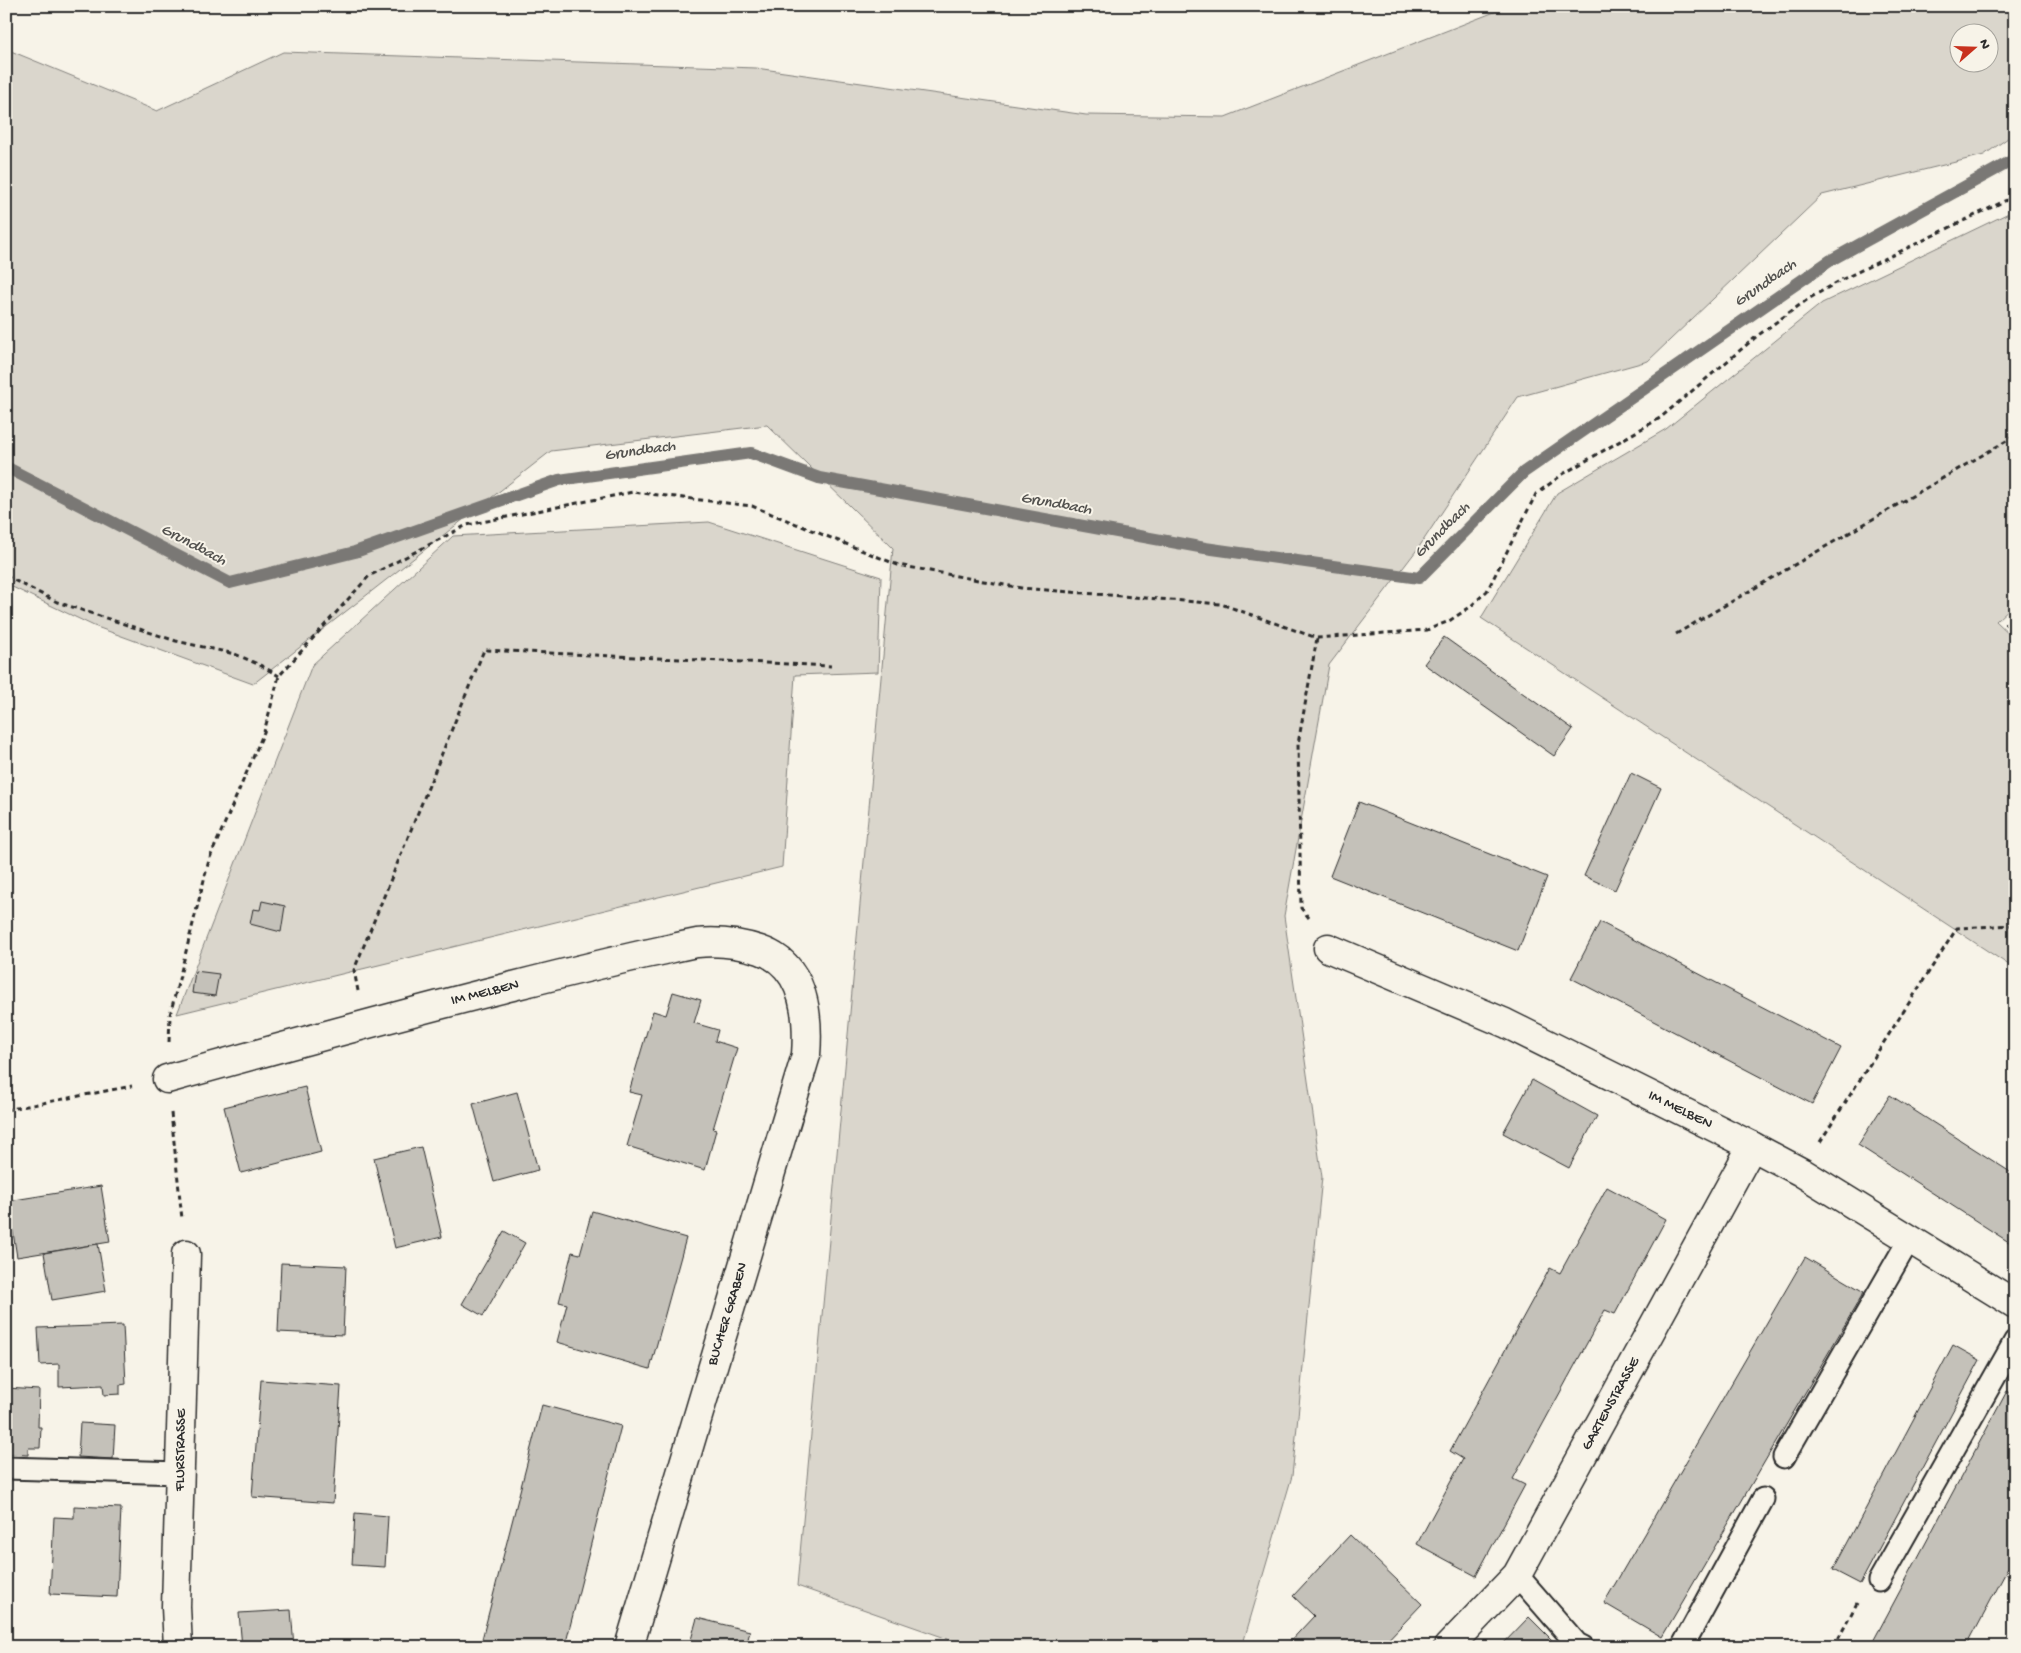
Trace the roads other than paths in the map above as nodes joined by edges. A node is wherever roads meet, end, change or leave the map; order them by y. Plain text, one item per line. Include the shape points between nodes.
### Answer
1 (1328, 948) road end
2 (797, 980) joint
3 (167, 1079) road end
4 (1752, 1146) junction
5 (1910, 1238) junction
6 (186, 1254) road end
7 (2015, 1304) edge
8 (2015, 1342) edge
9 (1784, 1457) dead end
10 (6, 1468) edge
11 (181, 1473) junction
12 (1763, 1500) dead end
13 (1517, 1575) junction
14 (1879, 1581) road end
15 (178, 1647) edge
16 (629, 1647) edge
17 (1448, 1647) edge
18 (1583, 1647) edge
19 (1682, 1647) edge

1 - 4 street, IM MELBEN via 1506,1023
2 - 3 street, IM MELBEN via 781,962 762,951 731,944 698,943 365,1024
2 - 16 street, BUCHER GRABEN via 806,1010 806,1055
4 - 5 street, IM MELBEN
4 - 13 street, GARTENSTRASSE
5 - 7 street, IM MELBEN
5 - 9 lane
6 - 11 street, FLURSTRASSE
8 - 14 lane
10 - 11 lane
11 - 15 street, FLURSTRASSE via 176,1608
12 - 19 lane
13 - 17 street, GARTENSTRASSE
13 - 18 lane

